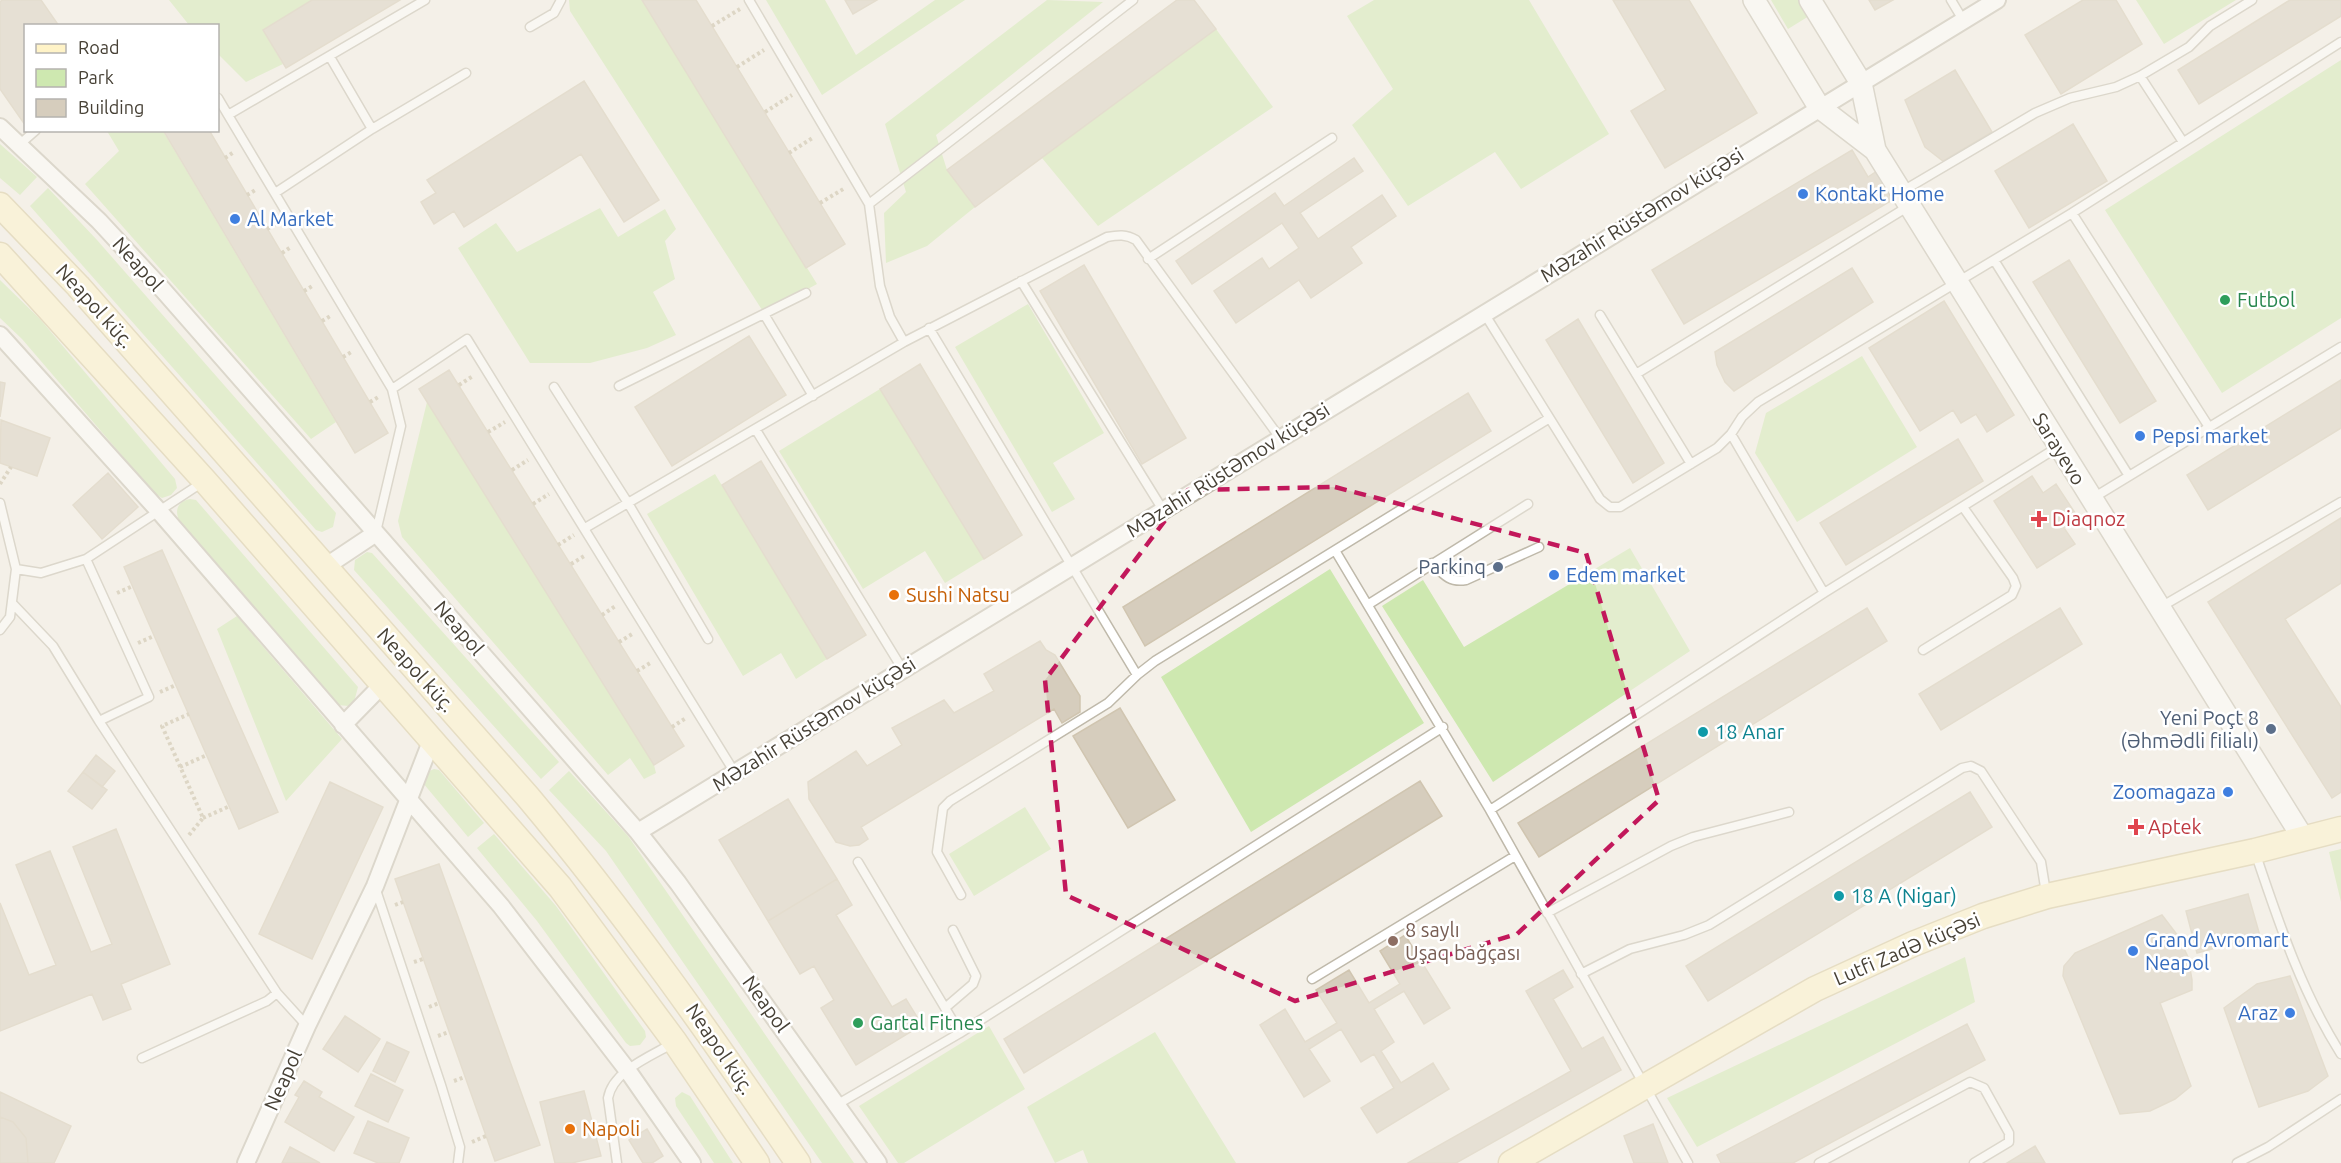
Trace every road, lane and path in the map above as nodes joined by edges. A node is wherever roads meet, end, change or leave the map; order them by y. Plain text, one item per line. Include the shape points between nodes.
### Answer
1 (424, 0) edge
2 (561, 0) edge
3 (1754, 0) edge
4 (1810, 0) edge
5 (1950, 0) edge
6 (1997, 0) edge
7 (2252, 0) edge
8 (1130, 1) edge
9 (749, 2) edge
10 (1963, 20) junction
11 (712, 26) dead end
12 (530, 27) dead end
13 (2341, 42) edge
14 (774, 44) junction
15 (330, 57) junction
16 (737, 67) dead end
17 (466, 73) dead end
18 (2140, 76) junction
19 (1861, 83) junction
20 (801, 90) junction
21 (219, 100) edge
22 (1819, 107) junction
23 (765, 112) dead end
24 (228, 115) junction
25 (0, 127) edge
26 (372, 129) junction
27 (825, 131) junction
28 (34, 132) edge
29 (1332, 138) dead end
30 (2183, 142) junction
31 (20, 144) junction
32 (1875, 150) junction
33 (789, 153) dead end
34 (855, 182) junction
35 (275, 193) junction
36 (1905, 199) junction
37 (820, 203) dead end
38 (869, 204) junction
39 (0, 205) edge
40 (2072, 213) junction
41 (0, 255) edge
42 (1148, 259) junction
43 (1994, 260) junction
44 (1021, 281) junction
45 (1957, 283) junction
46 (806, 292) dead end
47 (1483, 313) junction
48 (764, 314) junction
49 (1600, 315) dead end
50 (929, 328) junction
51 (0, 335) edge
52 (904, 342) junction
53 (2341, 346) edge
54 (1636, 374) junction
55 (619, 386) dead end
56 (554, 387) dead end
57 (392, 389) junction
58 (813, 396) junction
59 (1548, 419) junction
60 (2209, 428) junction
61 (756, 430) junction
62 (1731, 434) junction
63 (1280, 438) junction
64 (2058, 447) junction
65 (1691, 464) junction
66 (11, 467) dead end
67 (2129, 476) junction
68 (205, 481) junction
69 (0, 484) edge
70 (2091, 500) junction
71 (2341, 502) edge
72 (0, 503) edge
73 (628, 503) junction
74 (1528, 504) dead end
75 (1963, 507) junction
76 (158, 510) junction
77 (1163, 510) junction
78 (585, 528) junction
79 (376, 533) junction
80 (1539, 547) dead end
81 (1336, 552) junction
82 (86, 559) junction
83 (1432, 563) junction
84 (1073, 565) junction
85 (325, 567) junction
86 (16, 569) junction
87 (1824, 593) junction
88 (12, 603) junction
89 (1369, 603) junction
90 (2159, 609) junction
91 (0, 630) edge
92 (708, 639) dead end
93 (1923, 650) dead end
94 (903, 670) junction
95 (1137, 675) junction
96 (383, 684) junction
97 (189, 714) dead end
98 (99, 721) junction
99 (343, 724) junction
100 (1443, 727) junction
101 (432, 739) junction
102 (207, 755) dead end
103 (180, 767) junction
104 (735, 773) junction
105 (408, 800) junction
106 (230, 806) dead end
107 (1490, 810) junction
108 (1789, 812) dead end
109 (203, 818) junction
110 (2341, 828) edge
111 (638, 832) junction
112 (2303, 838) junction
113 (180, 845) junction
114 (2255, 851) junction
115 (1515, 856) junction
116 (858, 862) dead end
117 (375, 886) junction
118 (961, 895) dead end
119 (2047, 896) junction
120 (1547, 913) junction
121 (953, 930) dead end
122 (1581, 974) junction
123 (1312, 979) dead end
124 (277, 993) junction
125 (945, 1008) junction
126 (307, 1026) junction
127 (960, 1033) junction
128 (675, 1042) junction
129 (2341, 1054) edge
130 (142, 1058) dead end
131 (628, 1071) junction
132 (1645, 1086) junction
133 (2341, 1099) edge
134 (838, 1104) junction
135 (246, 1163) edge
136 (458, 1163) edge
137 (617, 1163) edge
138 (692, 1163) edge
139 (757, 1163) edge
140 (798, 1163) edge
141 (879, 1163) edge
142 (1511, 1163) edge
143 (1688, 1163) edge
144 (1819, 1163) edge
145 (1974, 1163) edge
146 (2237, 1163) edge

1 - 15 lane
2 - 12 lane via 554,13
3 - 22 street
4 - 19 street
5 - 10 lane
6 - 10 street
7 - 18 lane via 2210,26 2189,47
8 - 38 lane
9 - 11 path
9 - 14 lane
10 - 19 street
13 - 30 lane
14 - 16 path
14 - 20 lane
15 - 24 lane
15 - 26 lane
17 - 26 lane
18 - 30 lane
18 - 36 lane via 2036,113
19 - 22 street, Məzahir Rüstəmov küçəsi
19 - 32 street
20 - 23 path
20 - 27 lane
21 - 24 lane
22 - 32 street
22 - 47 street, Məzahir Rüstəmov küçəsi
24 - 35 lane
25 - 31 street, Neapol
26 - 35 lane
27 - 33 path
27 - 34 lane
28 - 31 lane
29 - 42 lane
30 - 40 lane
31 - 79 street, Neapol via 155,282
32 - 36 street, Sarayevo
34 - 37 path
34 - 38 lane
35 - 57 lane
36 - 45 street, Sarayevo
36 - 54 lane
38 - 52 lane via 880,286 890,317
39 - 85 main road, Neapol küç. via 78,286
40 - 43 lane
40 - 60 lane
41 - 68 main road, Neapol küç.
42 - 44 lane via 1136,240 1117,235
42 - 63 lane
43 - 45 lane
43 - 67 lane
44 - 50 lane
44 - 77 lane
45 - 62 lane via 1758,402
45 - 64 street, Sarayevo
46 - 48 lane
47 - 59 lane
47 - 63 street, Məzahir Rüstəmov küçəsi
48 - 55 lane
48 - 58 lane
49 - 54 lane
50 - 52 lane
50 - 84 lane
51 - 76 street
52 - 58 lane
53 - 60 lane
54 - 65 lane
56 - 73 lane
57 - 78 lane via 467,339
57 - 79 lane via 401,426
58 - 61 lane
59 - 65 lane via 1600,499 1610,507 1620,507
59 - 81 lane
60 - 67 lane
61 - 73 lane
61 - 94 lane
62 - 65 lane
62 - 87 lane
63 - 77 street, Məzahir Rüstəmov küçəsi
64 - 70 street, Sarayevo
64 - 75 lane
66 - 69 path
67 - 70 lane
68 - 76 lane
68 - 96 main road, Neapol küç.
70 - 90 street, Sarayevo
71 - 90 lane
72 - 86 lane
73 - 78 lane
73 - 92 lane
74 - 83 lane
75 - 87 lane
75 - 93 lane via 2016,586 2012,594
76 - 82 lane
76 - 99 street
77 - 84 street, Məzahir Rüstəmov küçəsi
78 - 104 lane
79 - 85 street
79 - 111 street, Neapol
80 - 83 lane via 1455,582
81 - 89 lane
81 - 95 lane
82 - 86 lane via 41,573
82 - 98 lane via 148,697
83 - 89 lane
84 - 94 street, Məzahir Rüstəmov küçəsi
84 - 95 lane
85 - 140 main road, Neapol küç. via 593,875 686,998
86 - 88 lane
87 - 107 lane
88 - 91 lane via 10,617
88 - 98 lane via 53,646
89 - 100 lane
90 - 112 street, Sarayevo
94 - 104 street, Məzahir Rüstəmov küçəsi
95 - 118 lane via 1108,703 943,808 937,852
96 - 99 street
96 - 101 main road, Neapol küç.
97 - 103 path via 162,726
98 - 113 lane
99 - 105 street
100 - 107 lane
100 - 127 lane
101 - 105 street, Neapol
101 - 128 main road, Neapol küç. via 560,887
102 - 103 path
103 - 109 path
104 - 111 street, Məzahir Rüstəmov küçəsi
105 - 117 street, Neapol
105 - 131 street via 501,906
106 - 109 path
107 - 115 lane
108 - 120 lane via 1686,840
109 - 113 path
110 - 112 main road, Lutfi Zadə küçəsi
111 - 134 street, Neapol
112 - 114 main road, Lutfi Zadə küçəsi
113 - 124 lane
114 - 119 main road, Lutfi Zadə küçəsi
114 - 129 lane via 2290,959 2317,1016
115 - 120 lane
115 - 123 lane
116 - 125 lane
117 - 126 street, Neapol
117 - 136 lane via 460,1147
119 - 122 lane via 2041,862 1981,771 1971,766 1709,925 1630,949
119 - 132 main road, Lutfi Zadə küçəsi via 1983,916 1826,984
120 - 122 lane
121 - 125 lane via 976,976 973,984
122 - 132 lane
124 - 126 lane
124 - 130 lane
125 - 127 lane
126 - 135 street, Neapol
127 - 134 lane
128 - 131 lane
128 - 139 main road, Neapol küç.
131 - 137 lane via 610,1088 608,1098
131 - 138 street
132 - 142 main road, Lutfi Zadə küçəsi
132 - 143 lane
133 - 146 lane
134 - 141 street, Neapol
144 - 145 lane via 1970,1082 1984,1088 2009,1133 2009,1142

